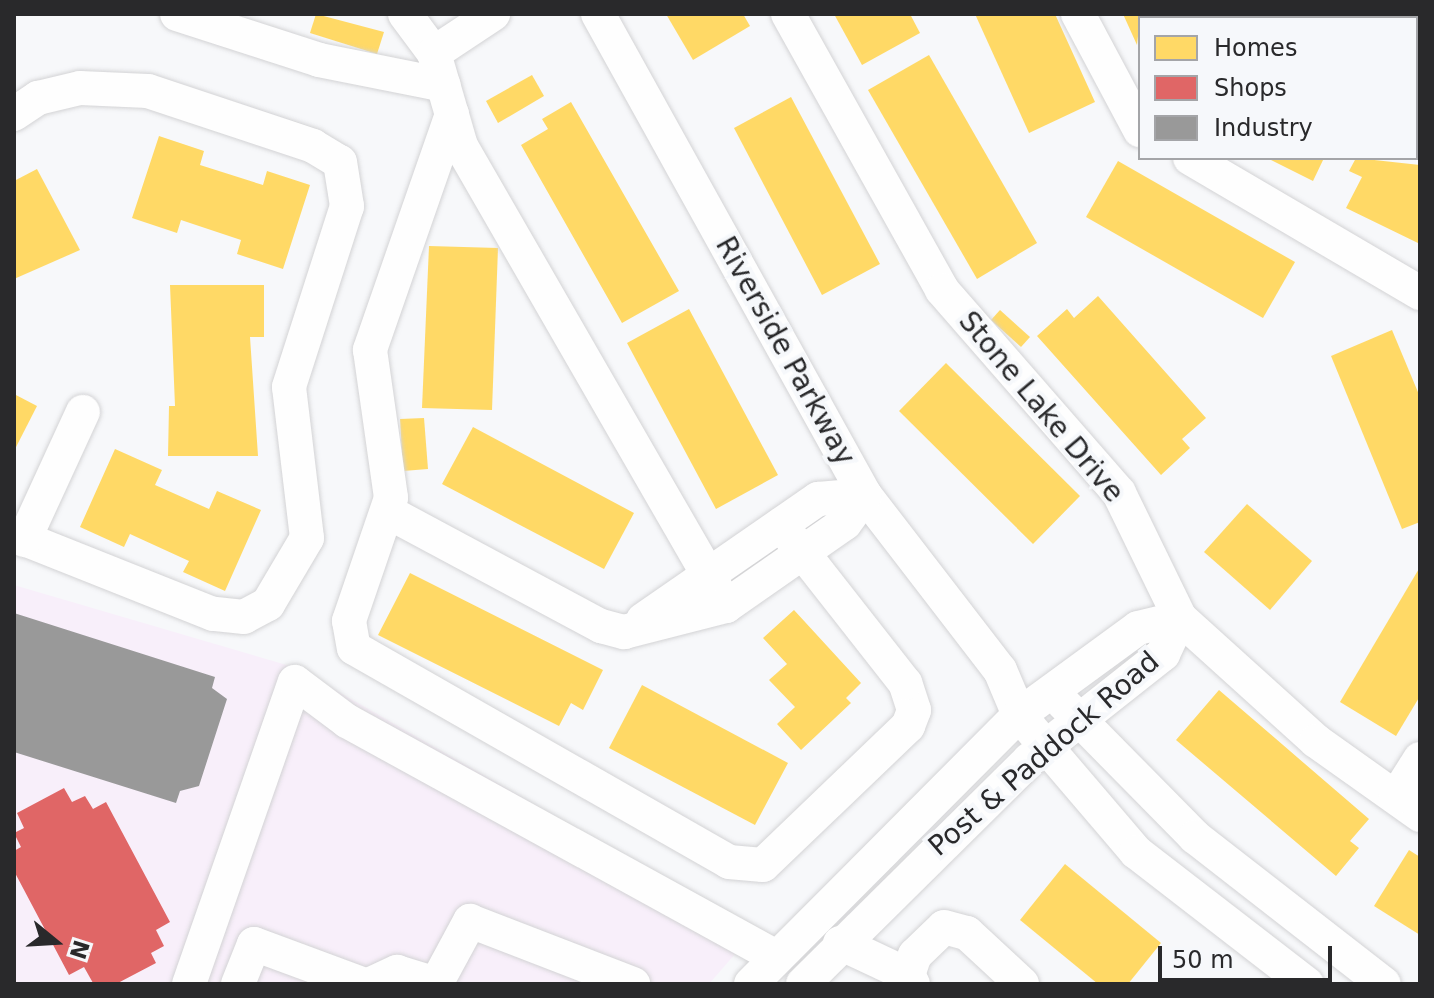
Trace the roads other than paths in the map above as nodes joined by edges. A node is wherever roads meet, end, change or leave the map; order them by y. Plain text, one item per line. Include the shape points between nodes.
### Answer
1 (177, 14) edge
2 (405, 14) edge
3 (493, 14) edge
4 (598, 14) edge
5 (788, 14) edge
6 (1078, 14) edge
7 (443, 84) junction
8 (14, 114) edge
9 (1138, 126) edge
10 (1193, 160) edge
11 (1420, 293) edge
12 (83, 412) dead end
13 (865, 495) junction
14 (388, 512) junction
15 (781, 525) junction
16 (19, 538) edge
17 (802, 552) junction
18 (707, 573) junction
19 (726, 606) junction
20 (1180, 618) junction
21 (629, 630) junction
22 (1000, 670) junction
23 (1051, 690) junction
24 (1019, 715) junction
25 (1077, 719) junction
26 (1045, 745) junction
27 (1420, 759) edge
28 (1408, 806) edge
29 (840, 943) junction
30 (775, 956) junction
31 (910, 980) edge
32 (189, 984) edge
33 (238, 984) edge
34 (362, 984) edge
35 (371, 984) edge
36 (436, 984) edge
37 (633, 984) edge
38 (751, 984) edge
39 (803, 984) edge
40 (1022, 984) edge
41 (1307, 984) edge
42 (1384, 984) edge

1 - 7 street via 319,60
2 - 7 street
3 - 7 street
4 - 13 street, Riverside Parkway
5 - 20 street, Stone Lake Drive via 942,290 1119,493
6 - 9 street
7 - 14 street via 370,350
7 - 18 street via 461,146
8 - 16 street via 38,98 80,88 148,91 313,146 340,162 347,178 347,206 289,387 307,538 268,604 244,617 213,614
10 - 11 street
12 - 16 street
13 - 15 street via 818,499
13 - 17 street via 845,523
13 - 22 street, Riverside Parkway
14 - 17 street via 349,621 354,648 739,866 763,865 913,719 905,683
14 - 21 street via 601,626
15 - 17 street
15 - 18 street
17 - 19 street
18 - 19 street
18 - 21 street
19 - 21 street
20 - 23 street, Post & Paddock Road via 1138,628
20 - 25 street, Post & Paddock Road via 1163,654
20 - 28 street, Stone Lake Drive via 1316,741
22 - 23 street
22 - 24 street, Riverside Parkway
23 - 24 street, Post & Paddock Road
23 - 25 street
24 - 26 street, Riverside Parkway
24 - 30 street, Post & Paddock Road
25 - 26 street, Post & Paddock Road
25 - 42 street via 1195,837
26 - 29 street, Post & Paddock Road
26 - 41 street, Riverside Parkway via 1136,852
27 - 28 street
29 - 31 street
29 - 39 street, Post & Paddock Road
30 - 32 street via 347,721 295,682
30 - 38 street, Post & Paddock Road
31 - 40 street via 915,955 944,927 967,933
33 - 34 street via 254,944
35 - 36 street via 397,972
36 - 37 street via 470,921

